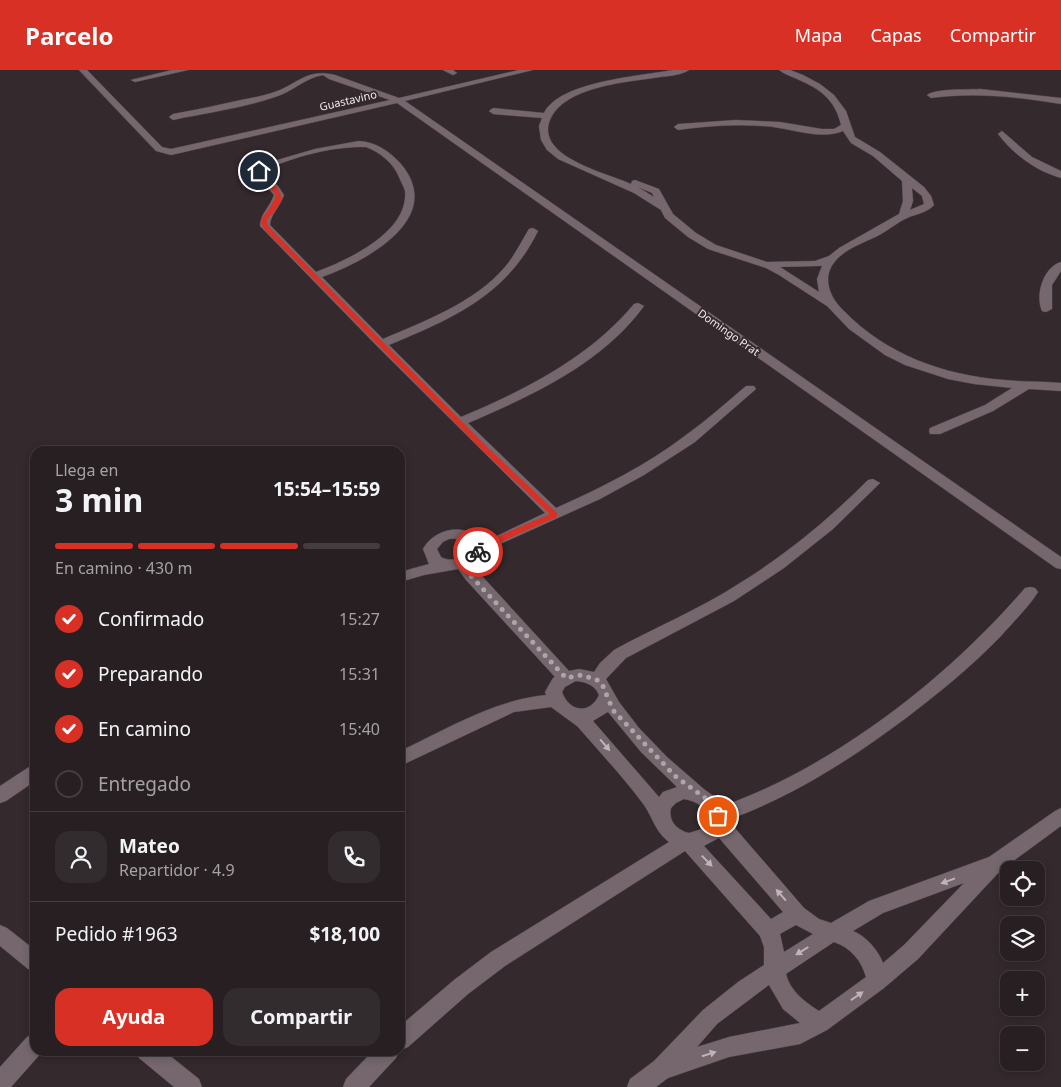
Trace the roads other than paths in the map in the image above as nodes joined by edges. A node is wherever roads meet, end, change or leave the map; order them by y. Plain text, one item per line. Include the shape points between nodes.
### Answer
1 (83, 70) edge
2 (184, 70) edge
3 (529, 70) edge
4 (685, 70) edge
5 (783, 70) edge
6 (322, 71) edge
7 (306, 72) edge
8 (134, 80) dead end
9 (379, 92) junction
10 (931, 95) dead end
11 (366, 96) junction
12 (398, 100) junction
13 (1061, 101) edge
14 (493, 111) dead end
15 (546, 116) junction
16 (173, 117) dead end
17 (847, 125) junction
18 (678, 127) dead end
19 (823, 132) junction
20 (1002, 134) dead end
21 (859, 144) junction
22 (1061, 174) edge
23 (907, 180) junction
24 (908, 192) junction
25 (926, 193) junction
26 (907, 205) junction
27 (925, 208) junction
28 (903, 216) junction
29 (533, 231) dead end
30 (833, 258) junction
31 (760, 263) junction
32 (812, 264) junction
33 (795, 265) junction
34 (1061, 265) edge
35 (786, 274) junction
36 (315, 276) junction
37 (823, 277) junction
38 (799, 282) junction
39 (832, 305) junction
40 (638, 306) dead end
41 (1046, 309) dead end
42 (381, 344) junction
43 (995, 383) junction
44 (1026, 385) junction
45 (1061, 387) edge
46 (750, 389) dead end
47 (1001, 401) junction
48 (459, 422) junction
49 (936, 431) dead end
50 (873, 483) dead end
51 (555, 515) junction
52 (512, 533) junction
53 (458, 534) junction
54 (430, 549) junction
55 (476, 554) junction
56 (456, 564) junction
57 (1061, 564) edge
58 (405, 575) edge
59 (405, 576) edge
60 (1030, 592) dead end
61 (566, 678) junction
62 (597, 680) junction
63 (607, 695) junction
64 (555, 700) junction
65 (570, 713) junction
66 (405, 757) edge
67 (30, 775) edge
68 (699, 794) junction
69 (0, 796) edge
70 (1061, 816) edge
71 (661, 819) junction
72 (718, 820) junction
73 (687, 840) junction
74 (657, 858) junction
75 (994, 864) junction
76 (797, 914) junction
77 (768, 931) junction
78 (833, 932) junction
79 (0, 934) edge
80 (30, 958) edge
81 (774, 969) junction
82 (877, 982) junction
83 (820, 1022) junction
84 (405, 1036) edge
85 (30, 1050) edge
86 (153, 1056) edge
87 (383, 1056) edge
88 (662, 1069) junction
89 (0, 1083) edge
90 (191, 1087) edge
91 (354, 1087) edge
92 (638, 1087) edge

1 - 12 street, Guastavino via 159,149 171,152
2 - 8 street
3 - 12 street, Guastavino
4 - 15 street via 587,88 555,105
5 - 17 street via 830,95
6 - 7 street
6 - 9 street, Domingo Prat
7 - 11 street via 322,82
7 - 16 street via 291,88 271,96
9 - 11 street
9 - 12 street, Domingo Prat
10 - 13 street via 987,91
11 - 12 street
12 - 57 street, Domingo Prat
14 - 15 street
15 - 31 street via 543,135 552,150 566,160 626,186 664,208 680,227 712,247
17 - 19 street via 838,131
17 - 21 street via 848,133
18 - 19 street via 750,122
19 - 21 street
20 - 22 street via 1026,158
21 - 23 street
23 - 24 street
23 - 25 street
24 - 25 street
24 - 26 street
25 - 27 street via 929,205
26 - 27 street
26 - 28 street
27 - 28 street
28 - 30 street
29 - 42 street via 520,256 487,288 453,311
30 - 32 street
30 - 37 street
31 - 33 street
31 - 35 street
32 - 33 street
32 - 37 street via 821,268
33 - 35 street
34 - 41 street via 1047,281 1044,290
35 - 38 street
36 - 36 street via 354,261 377,246 396,228 407,211 410,194 405,176 372,145 344,145 260,169 279,196 264,220 265,226
36 - 42 street
37 - 38 street
37 - 39 street via 824,294
38 - 39 street
39 - 43 street via 848,324 892,354 961,378
40 - 48 street via 610,336 567,367 524,392
42 - 48 street
43 - 44 street
43 - 47 street
44 - 45 street
44 - 47 street
46 - 51 street via 667,455
47 - 49 street
48 - 51 street
50 - 62 street via 844,512 792,554 744,588 620,654
51 - 52 street
52 - 53 street via 500,536
52 - 55 street
53 - 54 street via 440,538
53 - 55 street via 474,541
54 - 56 street via 437,561
54 - 58 street via 418,567
55 - 56 street
56 - 59 street
56 - 61 street
60 - 72 street via 980,648 877,731 787,788
61 - 62 street via 582,675
61 - 64 street via 555,687
62 - 63 street
63 - 65 street via 603,706 592,713
63 - 68 street via 613,710 675,776
64 - 65 street
64 - 66 street via 509,707
65 -> 71 street via 592,730 649,797
67 - 69 street
68 - 71 street via 675,794 663,803
68 - 72 street via 712,803
70 - 75 street
71 - 73 street via 672,834
71 - 74 street via 662,846
72 - 73 street via 715,829 704,838
76 -> 72 street
73 - 74 street
73 -> 77 street
74 - 84 street via 498,959 461,986
75 -> 78 street via 876,907
75 - 82 street via 911,952
76 - 77 street
76 - 78 street via 812,925
77 - 81 street via 775,946
78 -> 81 street
78 - 82 street via 850,939 862,949 872,962
79 - 80 street
81 - 83 street via 778,984 788,1000 801,1013
81 - 88 street via 710,1017
83 -> 82 street
88 -> 83 street via 729,1047 800,1034
85 - 89 street
86 - 90 street
87 - 91 street
88 - 92 street

